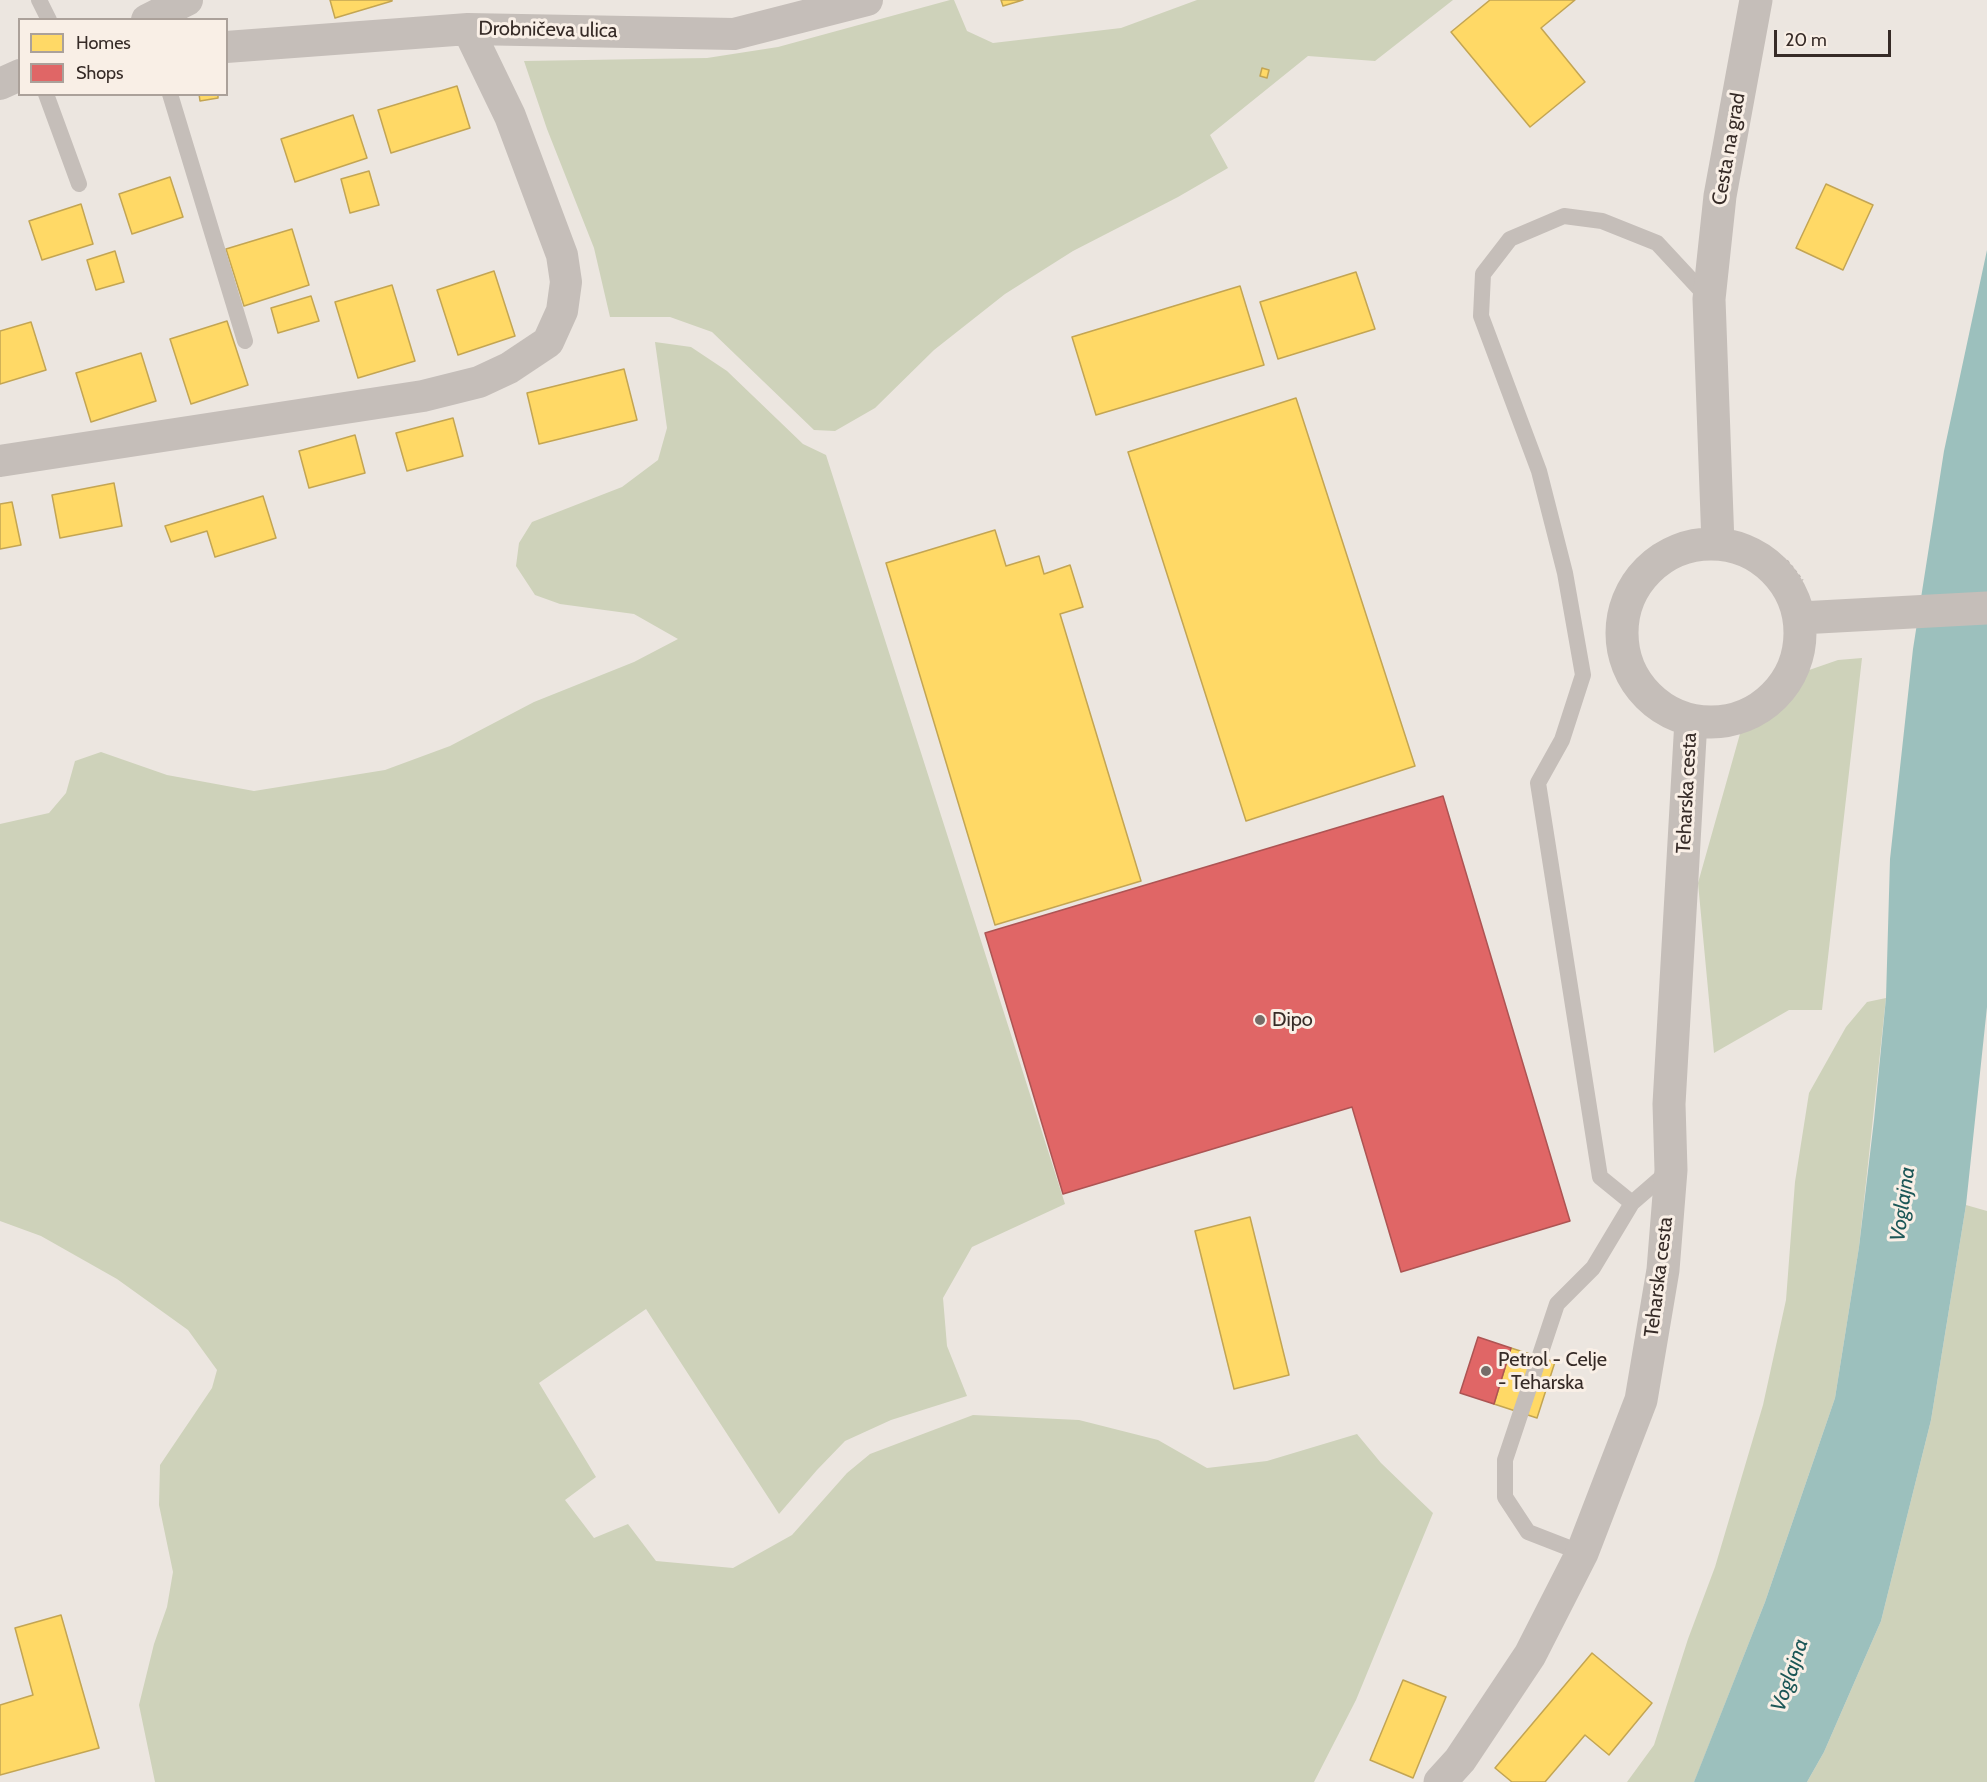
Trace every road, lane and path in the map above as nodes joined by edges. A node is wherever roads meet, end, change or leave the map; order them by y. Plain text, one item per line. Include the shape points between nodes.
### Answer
1 (39, 0) edge
2 (187, 0) edge
3 (867, 0) edge
4 (1756, 0) edge
5 (48, 18) edge
6 (151, 18) edge
7 (468, 29) junction
8 (228, 47) edge
9 (18, 76) edge
10 (0, 84) edge
11 (47, 96) edge
12 (171, 96) edge
13 (79, 184) dead end
14 (1709, 299) junction
15 (245, 341) dead end
16 (0, 461) edge
17 (1752, 540) dead end
18 (1718, 544) junction
19 (1804, 604) junction
20 (1987, 608) edge
21 (1811, 650) dead end
22 (1691, 720) junction
23 (1723, 732) dead end
24 (1671, 1170) junction
25 (1632, 1203) junction
26 (1582, 1553) junction
27 (1440, 1782) edge

1 - 5 lane
2 - 6 street
3 - 7 street, Drobničeva ulica via 734,34
4 - 14 street, Cesta na grad via 1720,196
7 - 8 street, Drobničeva ulica
7 - 16 street via 510,116 562,255 566,282 562,311 548,342 479,382 423,396
9 - 10 street
11 - 13 lane
12 - 15 lane
14 - 18 street
14 - 25 lane via 1657,243 1602,221 1564,216 1510,239 1483,274 1481,316 1539,471 1565,573 1583,675 1562,740 1538,783 1600,1177
17 - 19 path via 1787,562
18 - 19 street, Teharska cesta via 1747,551 1772,567
18 - 22 street, Teharska cesta via 1689,547 1662,559 1640,579 1626,605 1621,634 1627,663 1641,689 1663,709
19 - 20 street via 1840,616
19 - 22 street, Teharska cesta via 1800,647 1791,675 1773,698 1748,715 1720,723
21 - 23 path via 1799,682 1784,701 1751,725
22 - 24 street, Teharska cesta via 1670,1104
24 - 25 lane
24 - 26 street, Teharska cesta via 1663,1270 1641,1400
25 - 26 lane via 1593,1268 1557,1304 1505,1460 1505,1497 1528,1532
26 - 27 street, Teharska cesta via 1530,1655 1460,1760

